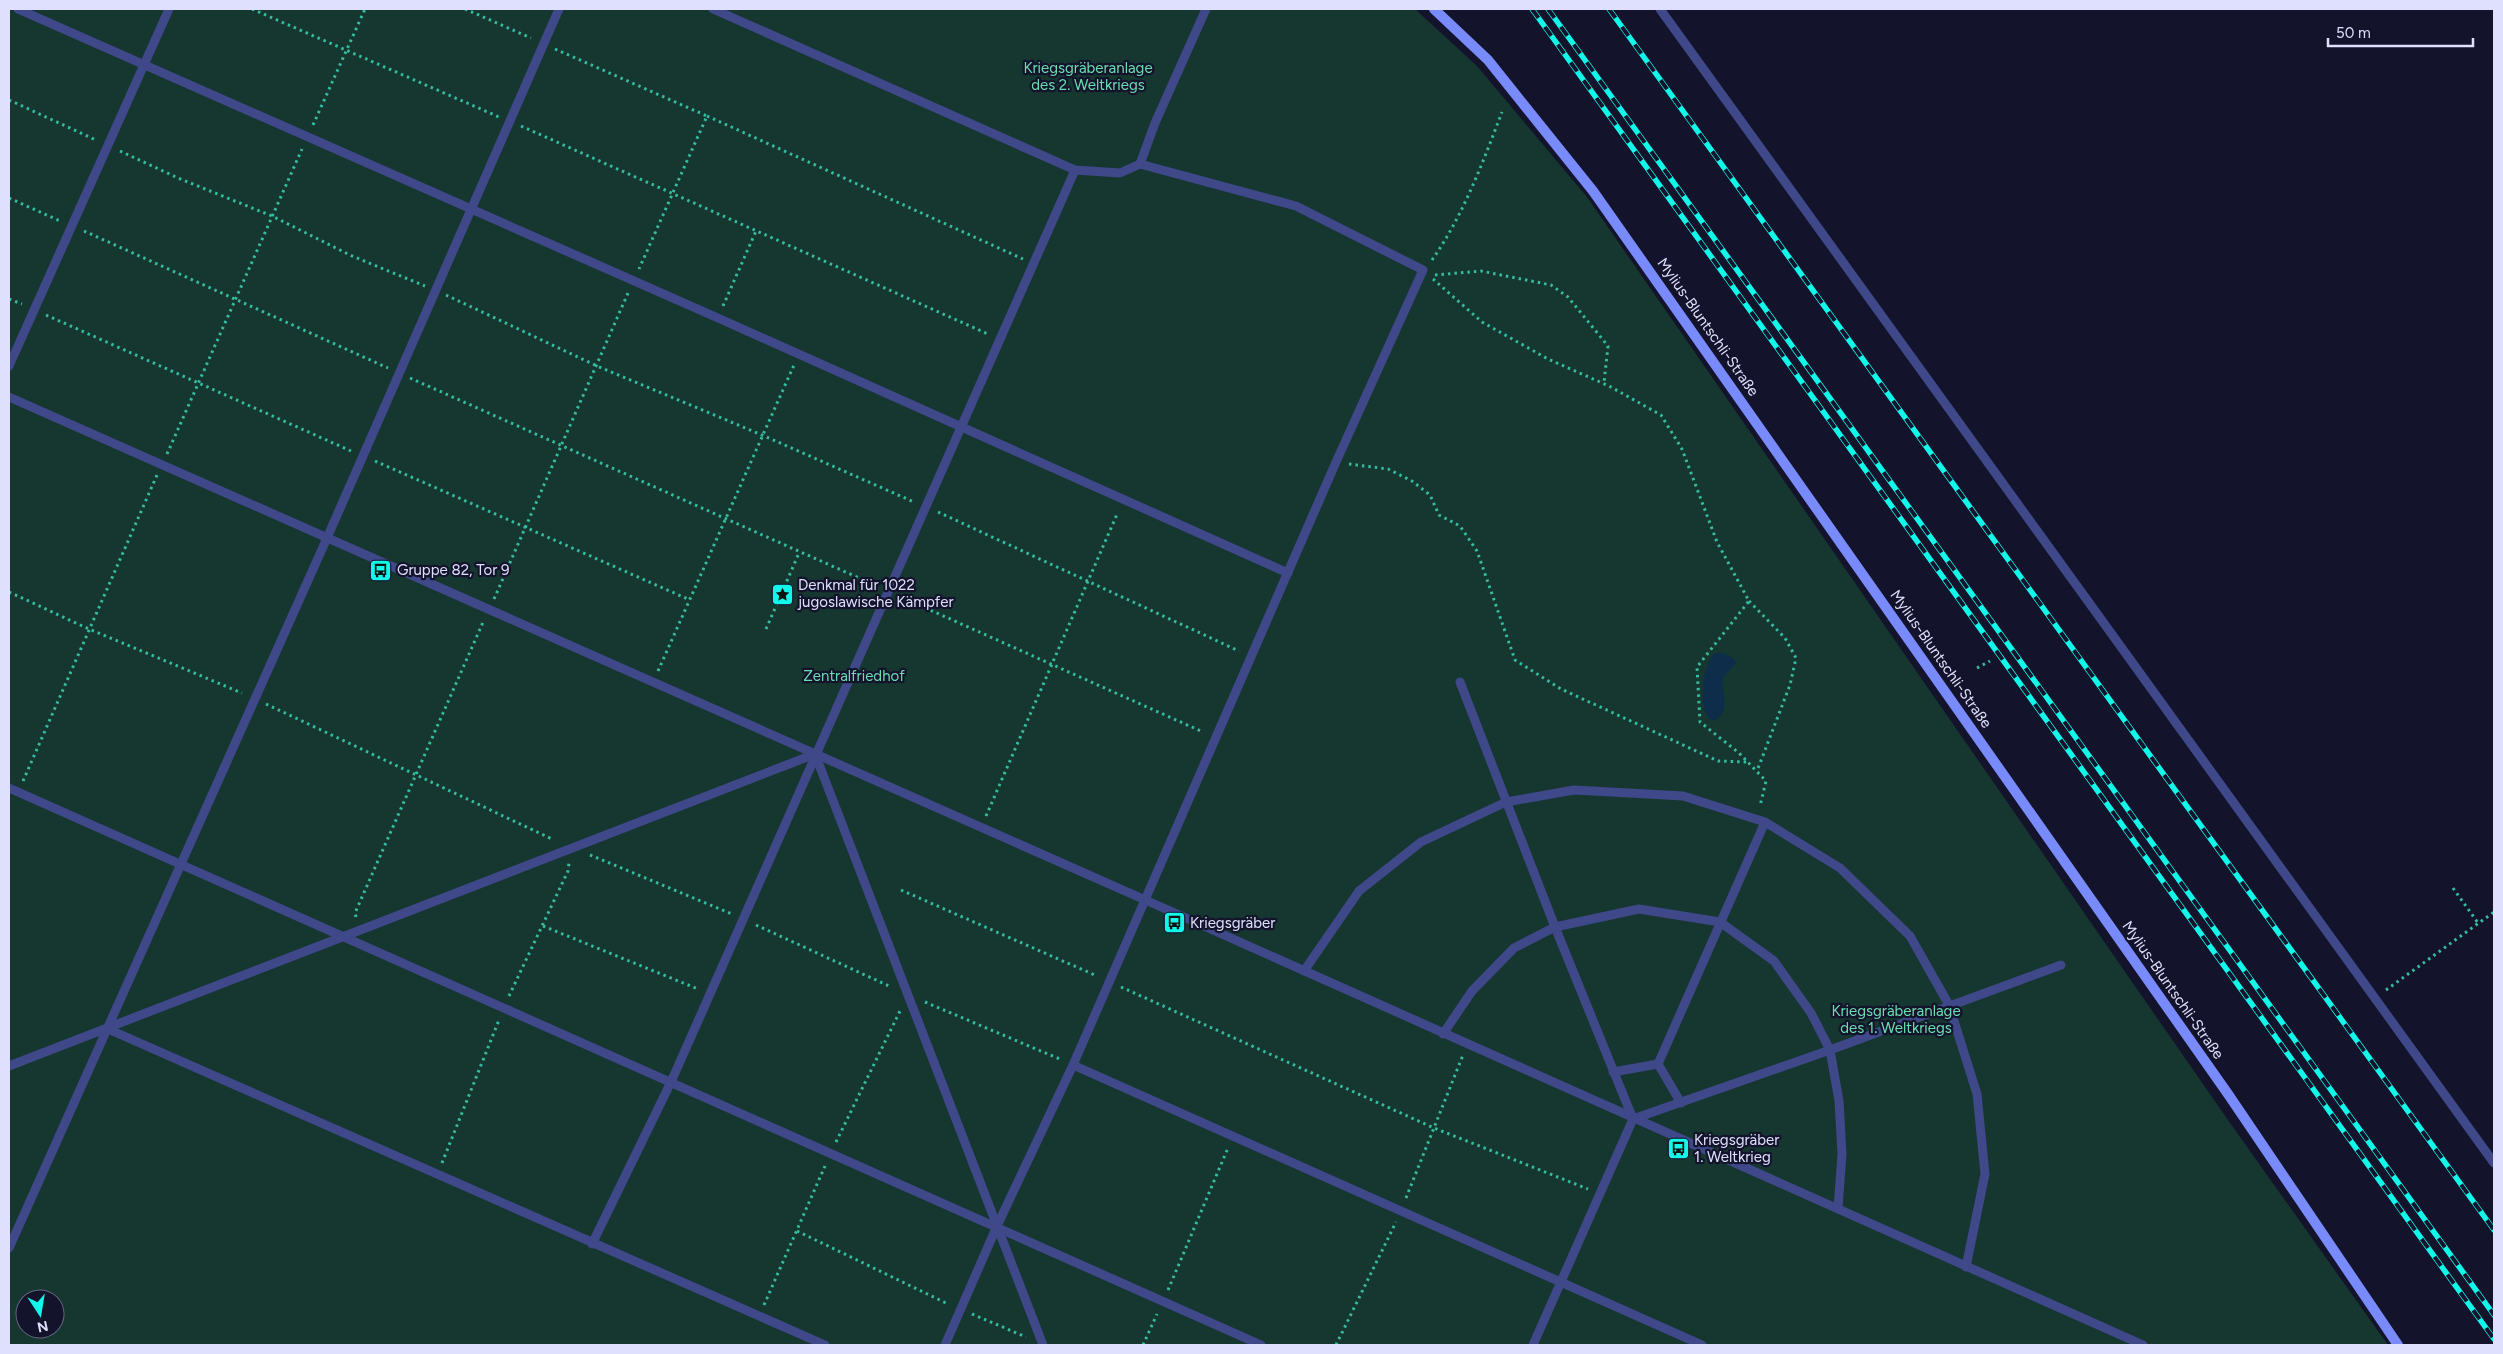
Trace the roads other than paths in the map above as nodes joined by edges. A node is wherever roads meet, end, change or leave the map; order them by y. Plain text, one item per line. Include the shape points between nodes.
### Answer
1 (18, 9) edge
2 (169, 9) edge
3 (559, 9) edge
4 (713, 9) edge
5 (1206, 9) edge
6 (1434, 9) edge
7 (1660, 9) edge
8 (144, 64) junction
9 (1140, 164) junction
10 (1075, 170) junction
11 (471, 209) junction
12 (9, 366) edge
13 (9, 397) edge
14 (960, 428) junction
15 (327, 538) junction
16 (1288, 573) junction
17 (1460, 682) dead end
18 (815, 754) junction
19 (9, 788) edge
20 (1506, 802) junction
21 (1761, 821) junction
22 (181, 864) junction
23 (1144, 899) junction
24 (1720, 922) junction
25 (1555, 927) junction
26 (340, 936) junction
27 (2060, 965) dead end
28 (1304, 971) junction
29 (1949, 1004) junction
30 (108, 1029) junction
31 (1443, 1034) junction
32 (1830, 1050) junction
33 (1658, 1064) junction
34 (1073, 1065) junction
35 (9, 1066) edge
36 (1613, 1072) junction
37 (671, 1082) junction
38 (1681, 1104) junction
39 (1633, 1119) junction
40 (2494, 1163) edge
41 (1838, 1208) junction
42 (997, 1226) junction
43 (592, 1244) junction
44 (9, 1248) edge
45 (1966, 1267) junction
46 (1561, 1282) junction
47 (2123, 1341) edge
48 (825, 1345) edge
49 (945, 1345) edge
50 (1043, 1345) edge
51 (1261, 1345) edge
52 (1533, 1345) edge
53 (1702, 1345) edge
54 (2143, 1345) edge
55 (2398, 1345) edge

1 - 8 lane
2 - 8 lane
3 - 11 lane
4 - 10 lane
5 - 9 lane
6 - 55 street, Mylius-Bluntschli-Straße via 1488,60 1593,191 2228,1094
7 - 40 lane
8 - 11 lane
8 - 12 lane
9 - 10 lane via 1120,173
9 - 16 lane via 1296,206 1423,270
10 - 14 lane
11 - 14 lane
11 - 15 lane
13 - 15 lane
14 - 16 lane
14 - 18 lane
15 - 18 lane
15 - 22 lane
16 - 23 lane
17 - 20 lane
18 - 23 lane
18 - 26 lane
18 - 37 lane
18 - 42 lane
19 - 22 lane
20 - 21 lane via 1574,790 1683,796
20 - 25 lane
20 - 28 lane via 1421,842 1359,891
21 - 24 lane
21 - 29 lane via 1840,868 1903,929
22 - 26 lane
22 - 30 lane
23 - 28 lane
23 - 34 lane
24 - 25 lane via 1639,908
24 - 32 lane via 1774,961 1811,1013
24 - 33 lane
25 - 31 lane via 1514,948 1472,991
25 - 36 lane
26 - 30 lane
26 - 37 lane
27 - 29 lane
28 - 31 lane
29 - 32 lane
29 - 45 lane via 1977,1094 1985,1174
30 - 35 lane
30 - 43 lane
30 - 44 lane
31 - 39 lane
32 - 38 lane
32 - 41 lane via 1842,1154
33 - 36 lane
33 - 38 lane
34 - 42 lane
34 - 46 lane
36 - 39 lane
37 - 42 lane
37 - 43 lane
38 - 39 lane
39 - 41 lane
39 - 46 lane
41 - 45 lane
42 - 49 lane
42 - 50 lane
42 - 51 lane
43 - 48 lane
45 - 47 lane
46 - 52 lane
46 - 53 lane
47 - 54 lane

